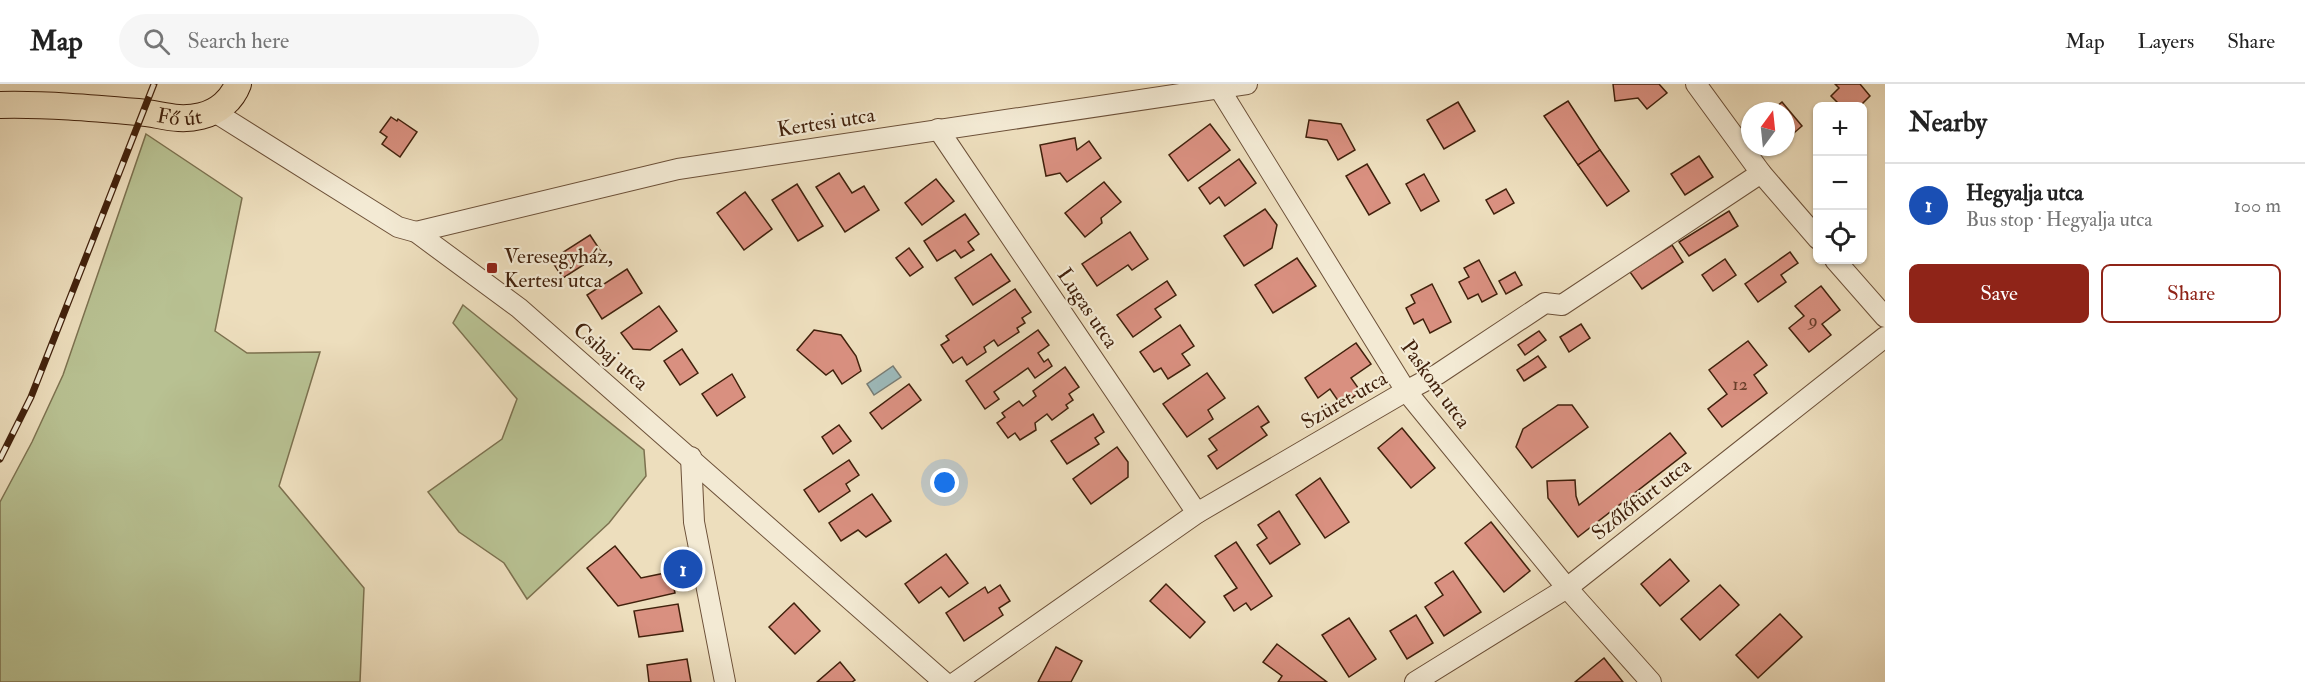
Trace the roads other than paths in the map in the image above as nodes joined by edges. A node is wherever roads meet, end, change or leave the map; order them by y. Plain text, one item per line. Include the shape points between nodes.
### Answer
1 (238, 84) edge
2 (1247, 84) edge
3 (1696, 84) edge
4 (1220, 88) junction
5 (1173, 89) edge
6 (0, 105) edge
7 (213, 111) junction
8 (938, 129) junction
9 (1761, 173) junction
10 (416, 232) junction
11 (1813, 233) edge
12 (1838, 264) edge
13 (1885, 317) edge
14 (1885, 337) edge
15 (1406, 391) junction
16 (691, 457) junction
17 (1197, 513) junction
18 (1567, 588) junction
19 (725, 682) edge
20 (944, 682) edge
21 (956, 682) edge
22 (1415, 682) edge
23 (1651, 682) edge

1 - 7 main road, Fő út via 229,100
2 - 4 street, Kertesi utca
3 - 9 street
4 - 5 street, Kertesi utca
4 - 15 street, Paskom utca
5 - 8 street, Kertesi utca
6 - 7 main road, Fő út via 46,104 173,119
7 - 10 street, Csibaj utca via 398,227
8 - 10 street, Kertesi utca via 678,169
8 - 17 street, Lugas utca
9 - 11 street
9 - 15 street, Szüret utca via 1563,305 1545,303
10 - 16 street, Csibaj utca via 519,308
12 - 13 street
14 - 18 street, Szőlőfürt utca
15 - 17 street, Szüret utca
15 - 18 street, Paskom utca
16 - 19 street via 694,522
16 - 20 street, Csibaj utca
17 - 21 street, Szüret utca
18 - 22 street, Szőlőfürt utca
18 - 23 street, Paskom utca

